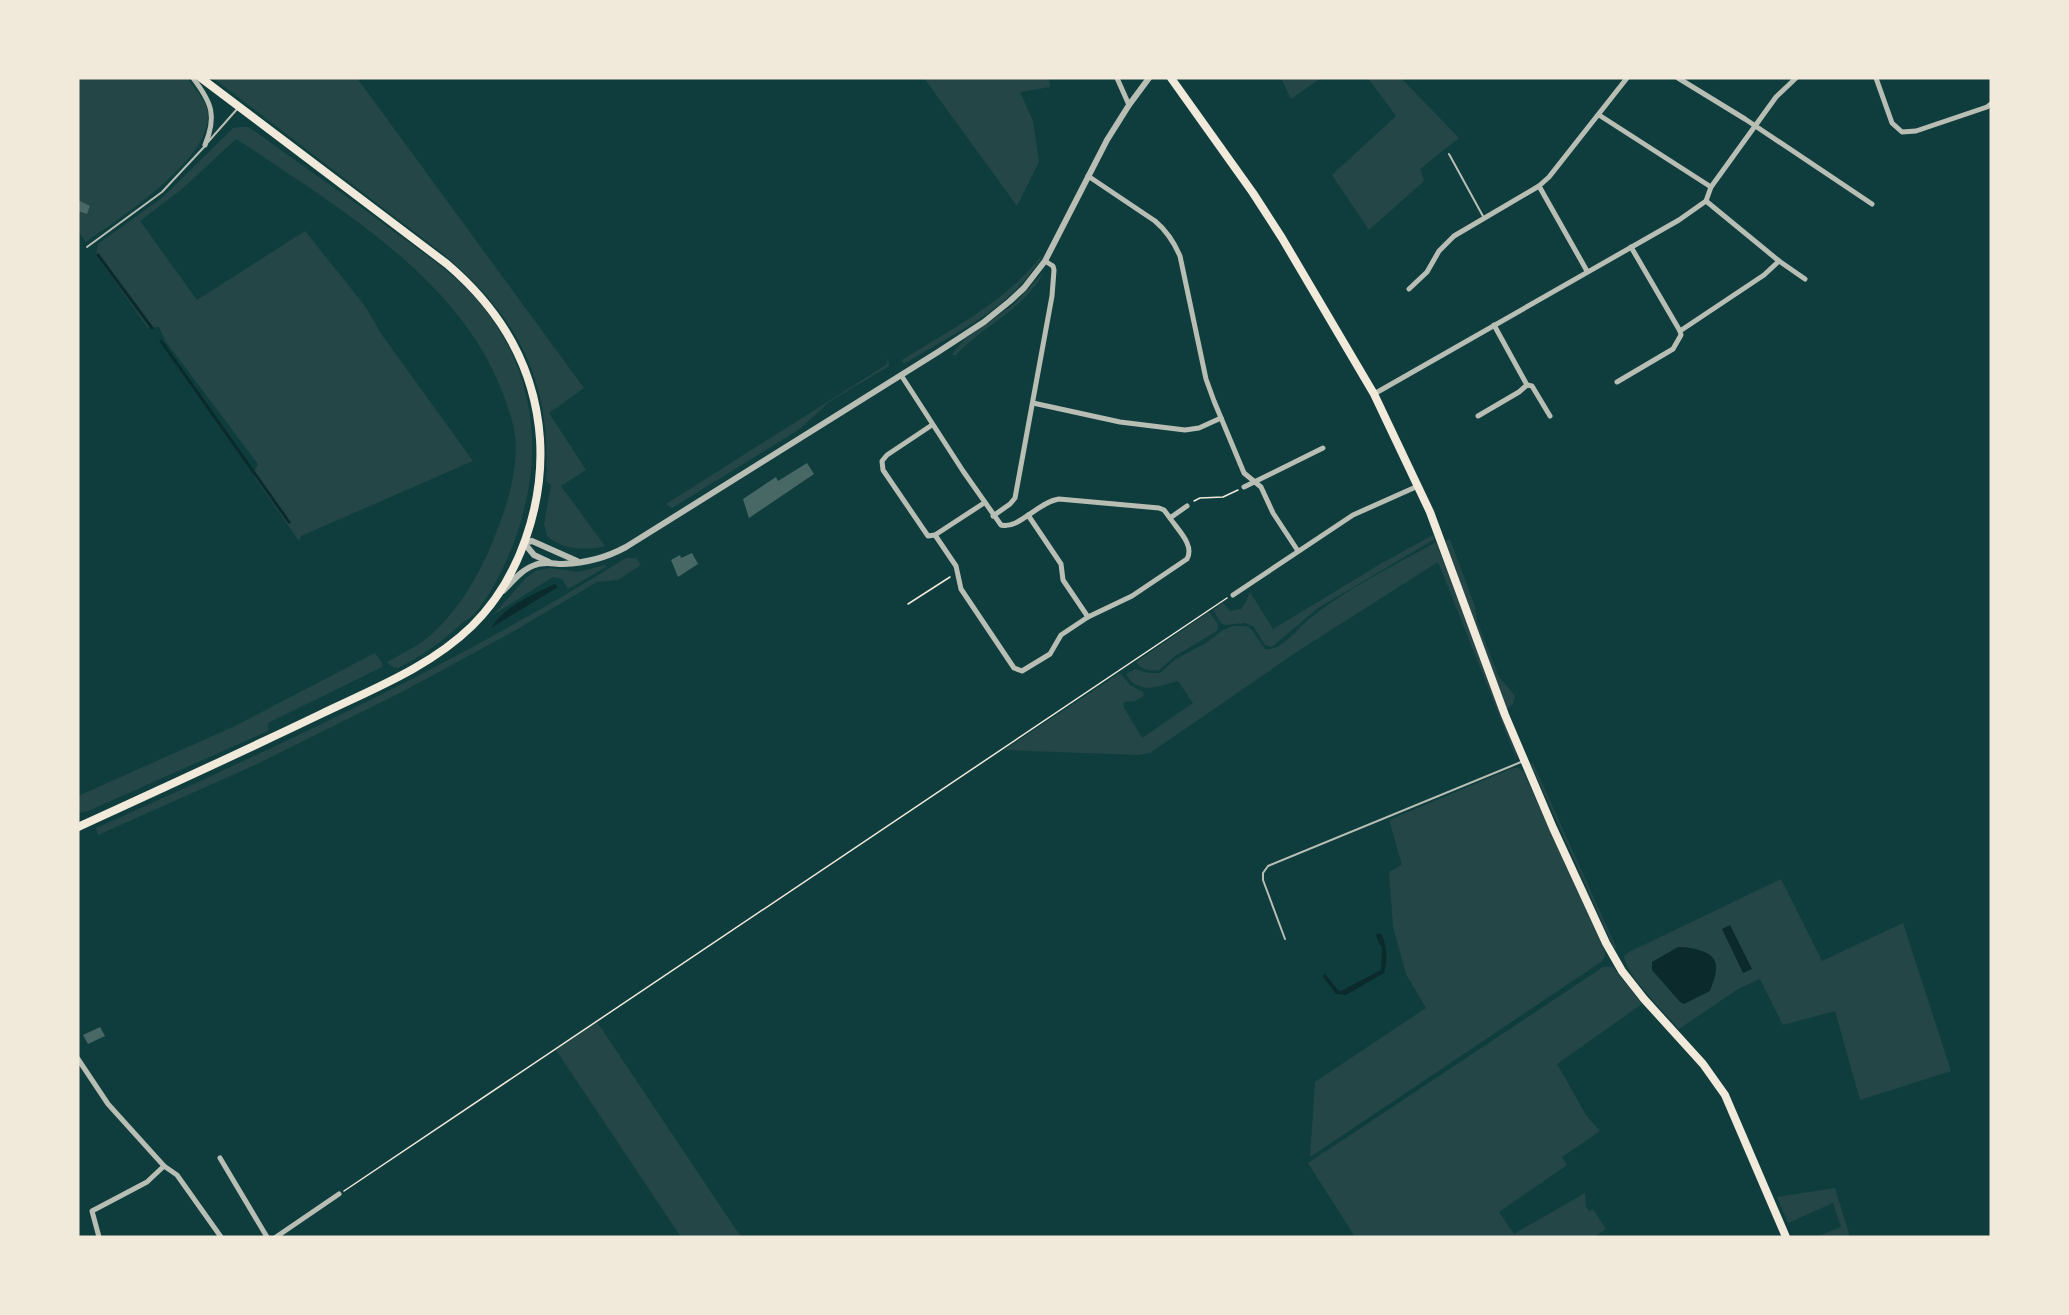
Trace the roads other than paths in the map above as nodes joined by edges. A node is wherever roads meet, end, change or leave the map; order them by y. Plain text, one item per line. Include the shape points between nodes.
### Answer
1 (194, 78) edge
2 (201, 78) edge
3 (1117, 78) edge
4 (1149, 78) edge
5 (1171, 78) edge
6 (1627, 78) edge
7 (1678, 78) edge
8 (1796, 78) edge
9 (1876, 78) edge
10 (1991, 104) edge
11 (1129, 105) junction
12 (238, 108) junction
13 (1599, 115) junction
14 (1755, 126) junction
15 (205, 146) junction
16 (1449, 154) dead end
17 (1088, 176) junction
18 (1539, 186) junction
19 (1711, 187) junction
20 (1706, 201) junction
21 (1872, 204) dead end
22 (1484, 218) junction
23 (87, 247) dead end
24 (1631, 248) junction
25 (1045, 261) junction
26 (1779, 261) junction
27 (1587, 272) junction
28 (1805, 279) dead end
29 (1410, 289) dead end
30 (1494, 325) junction
31 (1680, 331) junction
32 (901, 375) junction
33 (1617, 382) dead end
34 (1527, 385) junction
35 (1374, 394) junction
36 (1033, 403) junction
37 (1478, 416) dead end
38 (1550, 416) dead end
39 (1221, 418) junction
40 (933, 425) junction
41 (1323, 448) dead end
42 (1255, 481) junction
43 (1418, 486) junction
44 (1244, 487) road end
45 (984, 503) junction
46 (1187, 506) road end
47 (1028, 515) junction
48 (993, 516) junction
49 (1170, 518) junction
50 (935, 535) junction
51 (524, 543) junction
52 (1298, 551) junction
53 (578, 562) junction
54 (553, 563) junction
55 (1233, 595) road end
56 (490, 605) junction
57 (1088, 617) junction
58 (1524, 761) junction
59 (78, 827) edge
60 (1285, 939) dead end
61 (78, 1059) edge
62 (220, 1158) dead end
63 (165, 1166) junction
64 (339, 1194) road end
65 (99, 1237) edge
66 (221, 1237) edge
67 (267, 1237) edge
68 (276, 1237) edge
69 (1786, 1237) edge

1 - 15 street via 211,110 212,128
2 - 12 main road
3 - 11 street
4 - 11 street
5 - 35 main road via 1282,238
6 - 13 street
7 - 14 street
8 - 14 street
9 - 10 street via 1892,123 1902,132 1916,131
11 - 17 street
12 - 15 lane
12 - 51 main road via 447,264 501,322 526,370 539,426 538,481
13 - 18 street
13 - 19 street
14 - 19 street
14 - 21 street
15 - 23 lane via 162,192
16 - 22 lane
17 - 25 street
17 - 39 street via 1155,221 1175,245 1206,379
18 - 22 street
18 - 27 street
19 - 20 street
20 - 24 street
20 - 26 street
22 - 29 street via 1454,236
24 - 27 street
24 - 31 street
25 - 32 street via 1024,288 994,315
25 - 36 street via 1053,266 1054,274
26 - 28 street
26 - 31 street
27 - 30 street
30 - 34 street
30 - 35 street
31 - 33 street via 1673,349
32 - 40 street
32 - 53 street via 626,547 599,559
34 - 37 street
34 - 38 street via 1532,386
35 - 43 main road
36 - 39 street via 1120,422 1185,430
36 - 48 street via 1015,498
39 - 42 street via 1244,473
40 - 45 street
40 - 50 street via 887,455 882,464 925,534
41 - 42 street
42 - 44 street
42 - 52 street
43 - 52 street via 1353,515
43 - 58 main road
45 - 48 street
45 - 50 street
46 - 49 street
47 - 48 street via 1008,527
47 - 49 street via 1051,500 1068,499 1159,508
47 - 57 street via 1061,564 1063,580
49 - 57 street via 1189,547 1187,559 1132,596
50 - 57 street via 958,571 961,589 1014,668 1026,670 1050,654 1058,638
51 - 53 street via 532,540
51 - 54 street via 534,555
51 - 56 main road
52 - 55 street
53 - 54 street
54 - 56 street via 527,569
56 - 59 main road via 457,639 422,664
58 - 60 lane via 1268,866 1263,880
58 - 69 main road via 1606,943 1622,971 1725,1095
61 - 63 street via 108,1104
62 - 67 street
63 - 65 street via 147,1182 92,1211
63 - 66 street via 177,1175
64 - 68 street

